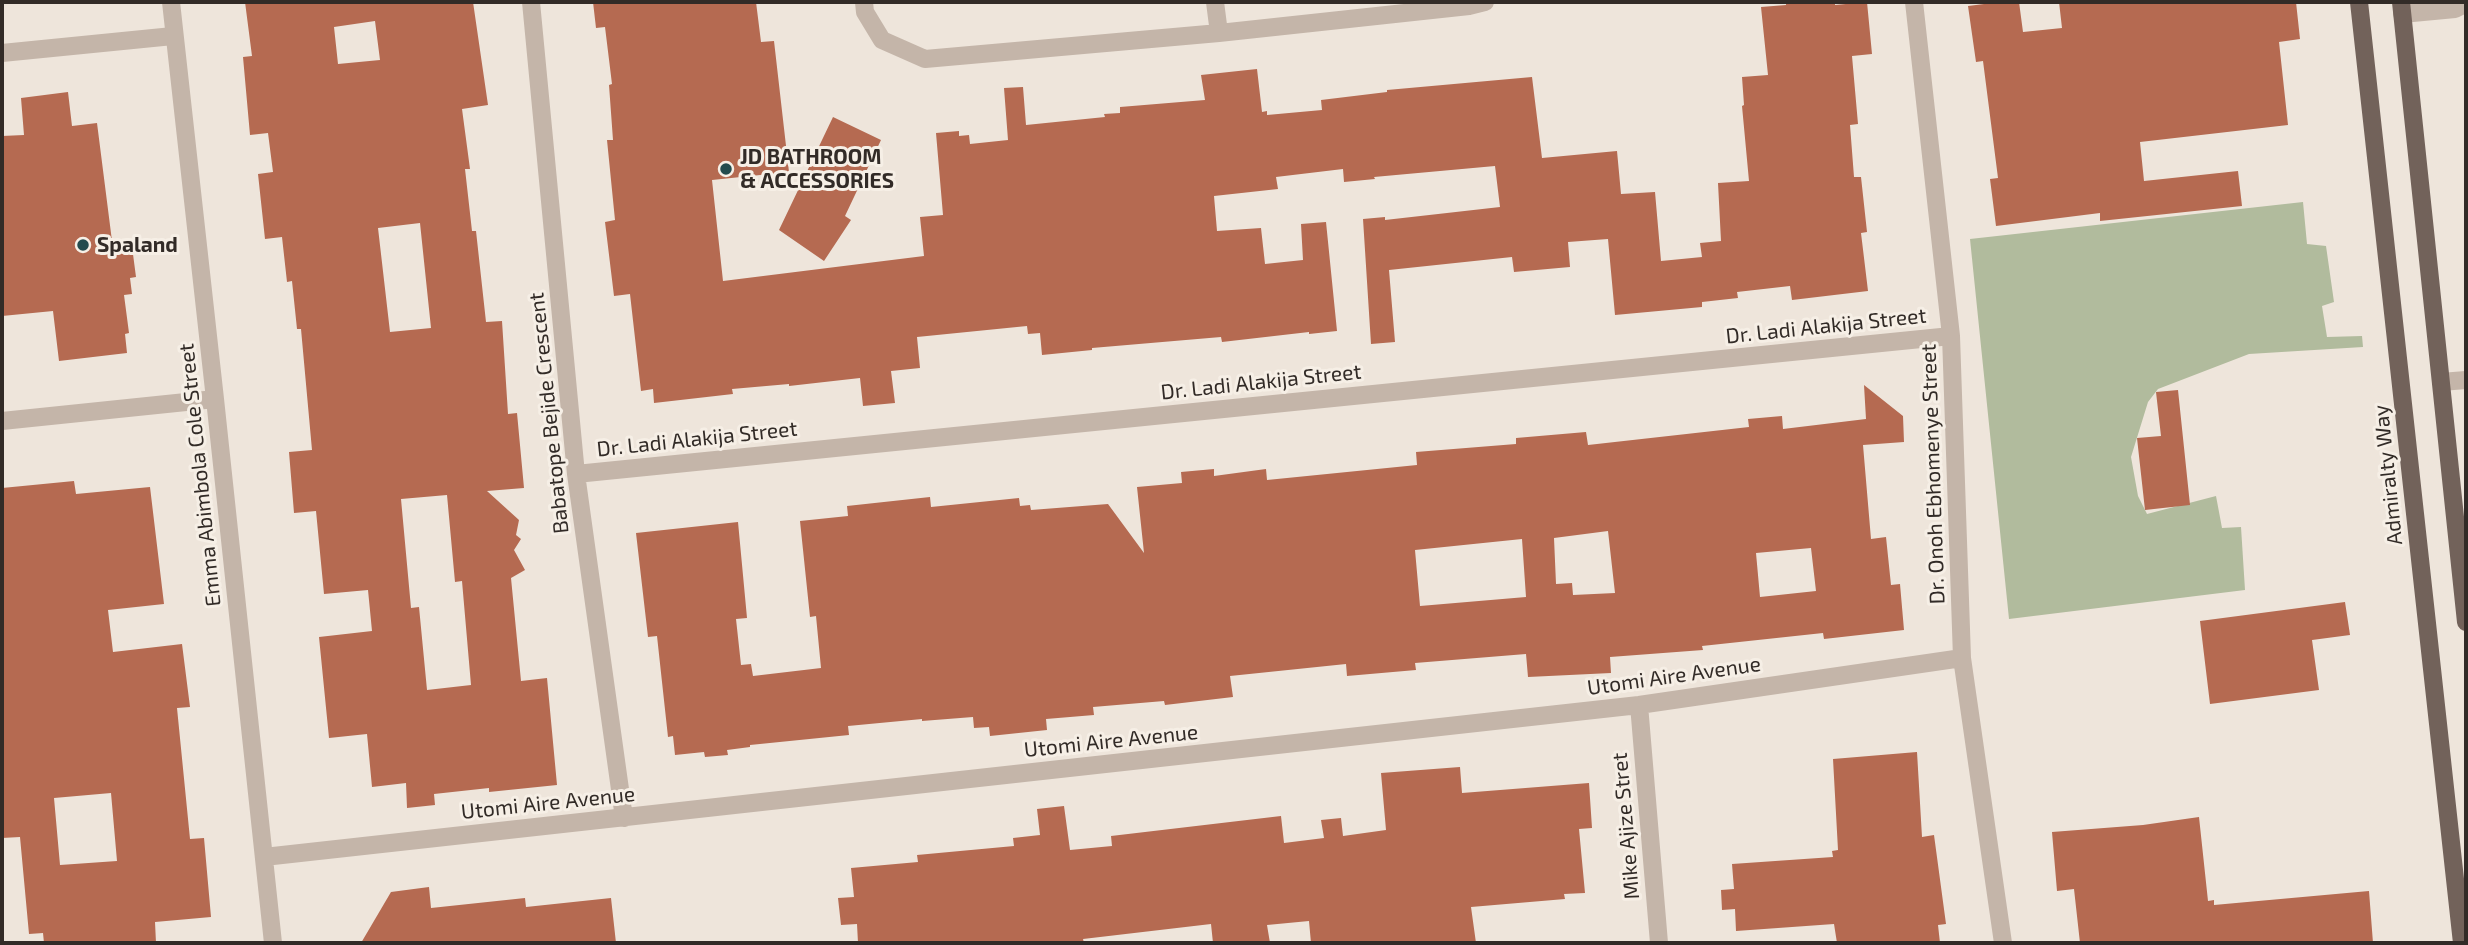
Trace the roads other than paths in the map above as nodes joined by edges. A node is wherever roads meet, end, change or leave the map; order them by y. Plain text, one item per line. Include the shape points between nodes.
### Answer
1 (171, 2) edge
2 (531, 2) edge
3 (864, 2) edge
4 (1215, 2) edge
5 (1485, 2) edge
6 (1914, 2) edge
7 (2359, 2) edge
8 (2463, 2) edge
9 (2402, 8) edge
10 (1219, 33) junction
11 (173, 36) junction
12 (2, 53) edge
13 (1951, 336) junction
14 (2466, 380) edge
15 (2441, 382) junction
16 (215, 399) junction
17 (2, 421) edge
18 (576, 474) junction
19 (2466, 622) edge
20 (1962, 658) junction
21 (1639, 705) junction
22 (624, 818) junction
23 (264, 857) junction
24 (272, 943) edge
25 (1659, 943) edge
26 (2003, 943) edge
27 (2462, 943) edge

1 - 11 street, Emma Abimbola Cole Street
2 - 18 street, Babatope Bejide Crescent
3 - 10 street via 881,40 925,60
4 - 10 street
5 - 10 street
6 - 13 street, Dr. Onoh Ebhomenye Street
7 - 27 main road, Admiralty Way
8 - 9 street via 2455,9
9 - 15 main road
11 - 12 street
11 - 16 street, Emma Abimbola Cole Street
13 - 18 street, Dr. Ladi Alakija Street
13 - 20 street, Dr. Onoh Ebhomenye Street
14 - 15 street
15 - 19 main road
16 - 17 street
16 - 23 street, Emma Abimbola Cole Street
18 - 22 street, Babatope Bejide Crescent
20 - 21 street, Utomi Aire Avenue
20 - 26 street, Dr. Onoh Ebhomenye Street
21 - 22 street, Utomi Aire Avenue
21 - 25 street, Mike Ajize Stret
22 - 23 street, Utomi Aire Avenue
23 - 24 street, Emma Abimbola Cole Street

